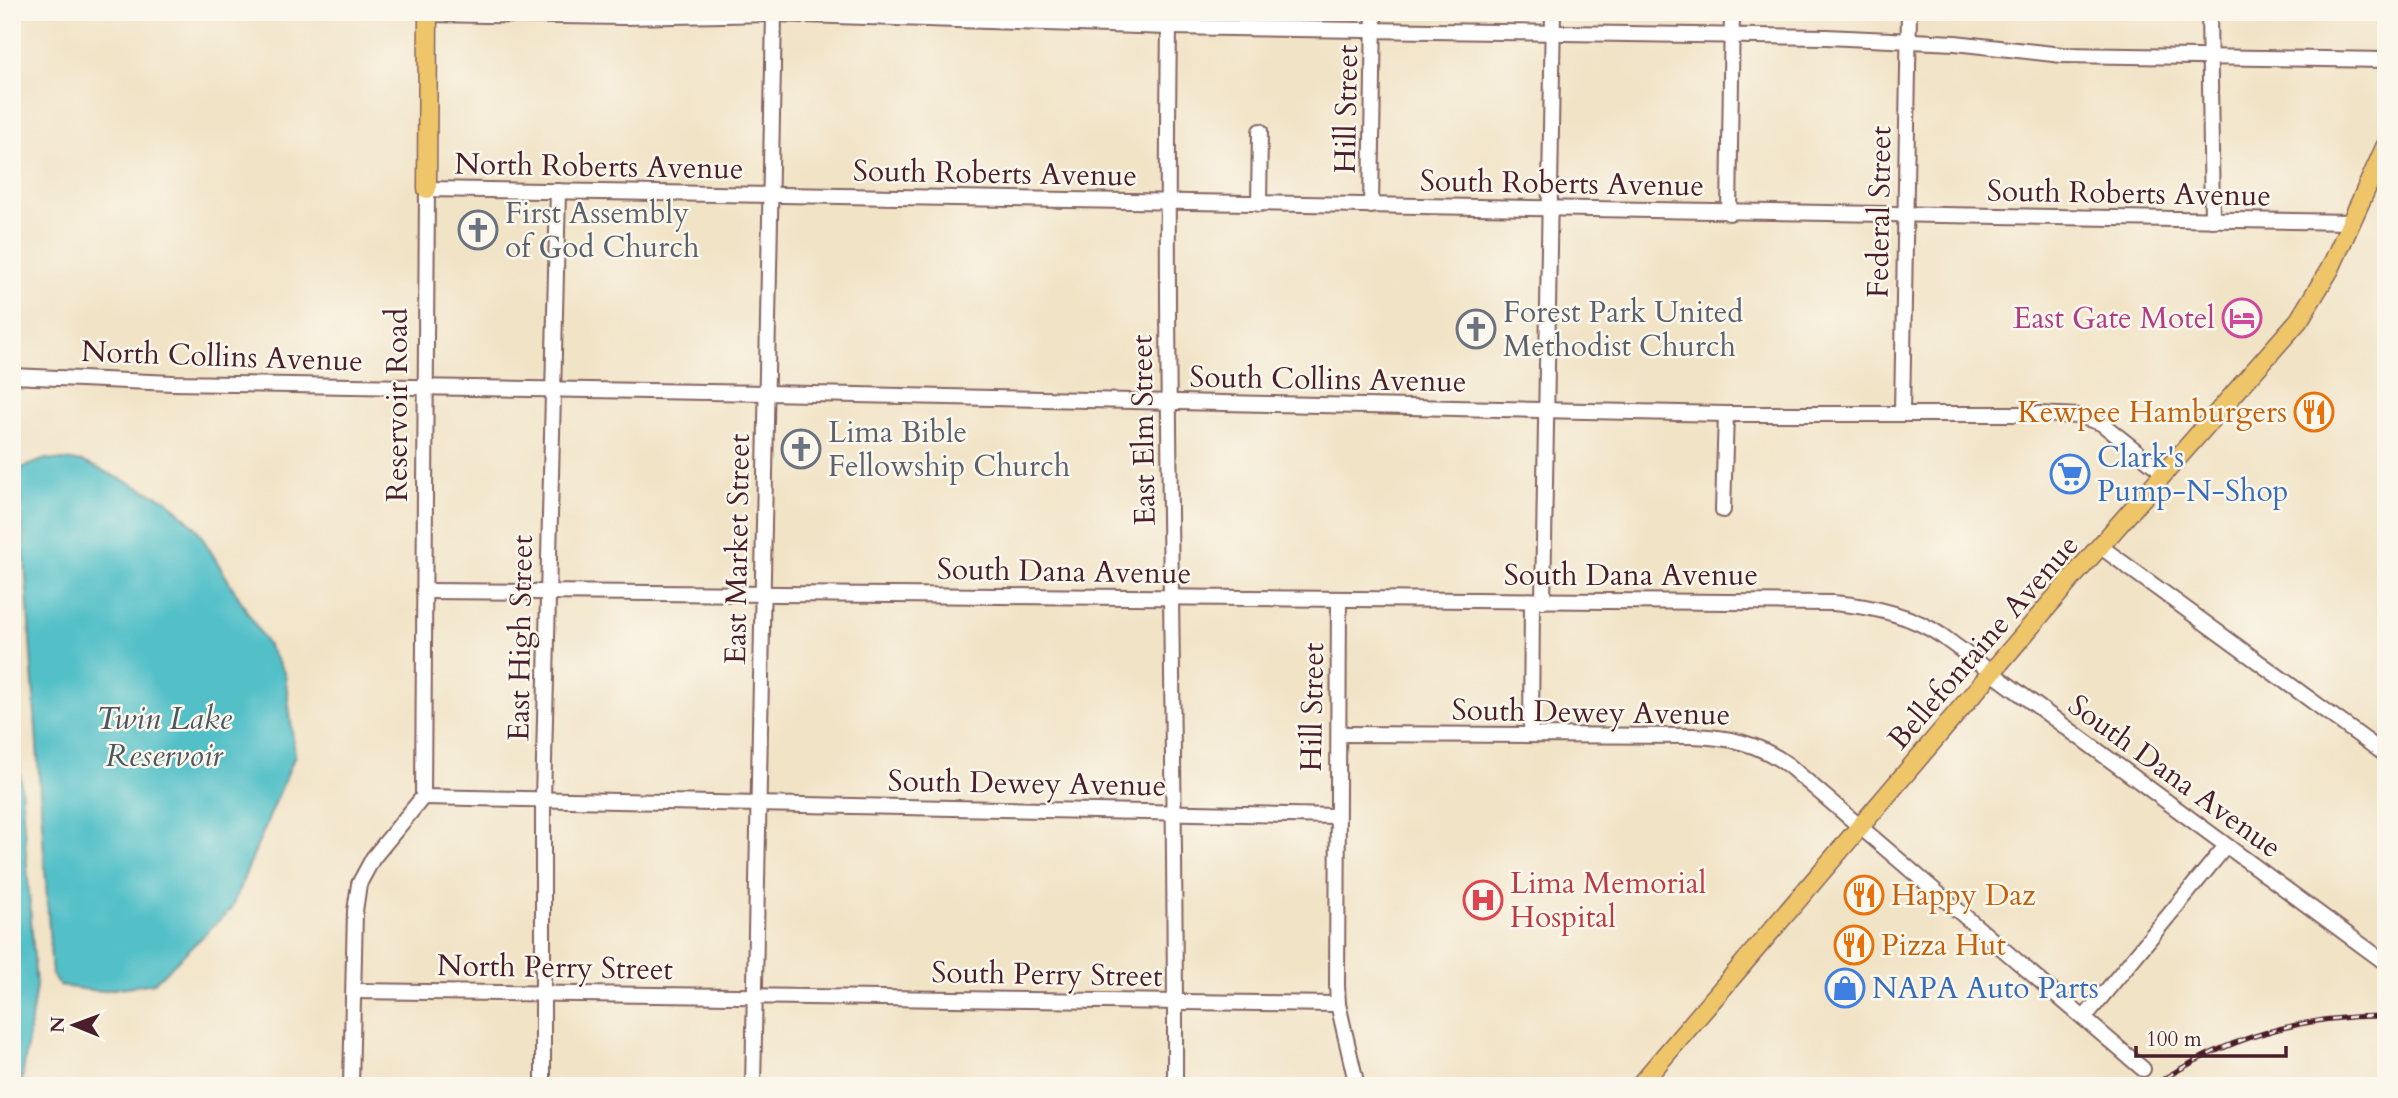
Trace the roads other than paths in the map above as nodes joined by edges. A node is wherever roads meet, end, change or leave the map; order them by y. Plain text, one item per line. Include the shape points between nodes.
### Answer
1 (1374, 12) edge
2 (1553, 12) edge
3 (1732, 12) edge
4 (1909, 12) edge
5 (2209, 12) edge
6 (428, 13) edge
7 (774, 14) junction
8 (1172, 22) edge
9 (1374, 30) junction
10 (1552, 34) junction
11 (1731, 36) junction
12 (1908, 41) junction
13 (2210, 58) junction
14 (2386, 60) edge
15 (1260, 131) dead end
16 (2386, 145) edge
17 (426, 189) junction
18 (558, 191) junction
19 (771, 195) junction
20 (1166, 202) junction
21 (1259, 204) junction
22 (1371, 206) junction
23 (1549, 209) junction
24 (1729, 213) junction
25 (1905, 215) junction
26 (2212, 220) junction
27 (2352, 222) junction
28 (12, 376) edge
29 (425, 387) junction
30 (551, 389) junction
31 (767, 393) junction
32 (1169, 402) junction
33 (1546, 410) junction
34 (1902, 413) junction
35 (1726, 414) junction
36 (2164, 474) junction
37 (1723, 510) dead end
38 (2101, 547) junction
39 (424, 591) junction
40 (547, 592) junction
41 (763, 594) junction
42 (1171, 598) junction
43 (1339, 599) junction
44 (1537, 601) junction
45 (1992, 674) junction
46 (1339, 734) junction
47 (1531, 734) junction
48 (2386, 755) edge
49 (423, 797) junction
50 (543, 800) junction
51 (759, 804) junction
52 (1175, 813) junction
53 (1337, 816) junction
54 (1860, 829) junction
55 (2226, 846) junction
56 (2386, 963) edge
57 (354, 991) junction
58 (542, 993) junction
59 (755, 996) junction
60 (1176, 1002) junction
61 (1338, 1004) junction
62 (2084, 1018) junction
63 (2143, 1069) dead end
64 (351, 1086) edge
65 (543, 1086) edge
66 (753, 1086) edge
67 (1175, 1086) edge
68 (1357, 1086) edge
69 (1639, 1086) edge

1 - 9 street, Hill Street
2 - 10 street
3 - 11 street
4 - 12 street, Federal Street
5 - 13 street
6 - 7 street
6 - 17 main road, Reservoir Road
7 - 8 street
7 - 19 street, East Market Street
8 - 9 street
8 - 20 street, East Elm Street
9 - 10 street
9 - 22 street, Hill Street
10 - 11 street
10 - 23 street
11 - 12 street
11 - 24 street
12 - 13 street via 2062,55
12 - 25 street, Federal Street
13 - 14 street
13 - 26 street
15 - 21 street
16 - 27 main road, Bellefontaine Avenue
17 - 18 street, North Roberts Avenue
17 - 29 street, Reservoir Road
18 - 19 street, North Roberts Avenue
18 - 30 street, East High Street
19 - 20 street, South Roberts Avenue
19 - 31 street, East Market Street
20 - 21 street, South Roberts Avenue
20 - 32 street, East Elm Street
21 - 22 street, South Roberts Avenue
22 - 23 street, South Roberts Avenue
23 - 24 street, South Roberts Avenue
23 - 33 street
24 - 25 street, South Roberts Avenue
25 - 26 street, South Roberts Avenue
25 - 34 street, Federal Street
26 - 27 street, South Roberts Avenue
27 - 36 main road, Bellefontaine Avenue via 2299,320
28 - 29 street, North Collins Avenue
29 - 30 street, North Collins Avenue
29 - 39 street, Reservoir Road
30 - 31 street, North Collins Avenue
30 - 40 street, East High Street
31 - 32 street, South Collins Avenue
31 - 41 street, East Market Street
32 - 33 street, South Collins Avenue
32 - 42 street, East Elm Street
33 - 35 street, South Collins Avenue
33 - 44 street
34 - 35 street, South Collins Avenue
34 - 36 street, South Collins Avenue via 2091,418
35 - 37 street
36 - 38 main road, Bellefontaine Avenue
38 - 45 main road, Bellefontaine Avenue
38 - 48 street
39 - 40 street, South Dana Avenue
39 - 49 street, Reservoir Road
40 - 41 street, South Dana Avenue
40 - 50 street, East High Street
41 - 42 street, South Dana Avenue
41 - 51 street, East Market Street
42 - 43 street, South Dana Avenue
42 - 52 street, East Elm Street
43 - 44 street, South Dana Avenue
43 - 46 street, Hill Street
44 - 45 street, South Dana Avenue via 1854,604 1928,627
44 - 47 street
45 - 54 main road, Bellefontaine Avenue
45 - 55 street, South Dana Avenue
46 - 47 street, South Dewey Avenue
46 - 53 street, Hill Street
47 - 54 street, South Dewey Avenue via 1741,741 1780,760
49 - 50 street, South Dewey Avenue
49 - 57 street via 364,873 357,895
50 - 51 street, South Dewey Avenue
50 - 58 street, East High Street
51 - 52 street, South Dewey Avenue
51 - 59 street, East Market Street
52 - 53 street, South Dewey Avenue
52 - 60 street, East Elm Street
53 - 61 street, Hill Street
54 - 62 street, South Dewey Avenue
54 - 69 main road, Bellefontaine Avenue
55 - 56 street, South Dana Avenue
55 - 62 street
57 - 58 street, North Perry Street
57 - 64 street
58 - 59 street, North Perry Street
58 - 65 street, East High Street
59 - 60 street, South Perry Street
59 - 66 street, East Market Street
60 - 61 street, South Perry Street
60 - 67 street, East Elm Street
61 - 68 street
62 - 63 street, South Dewey Avenue

